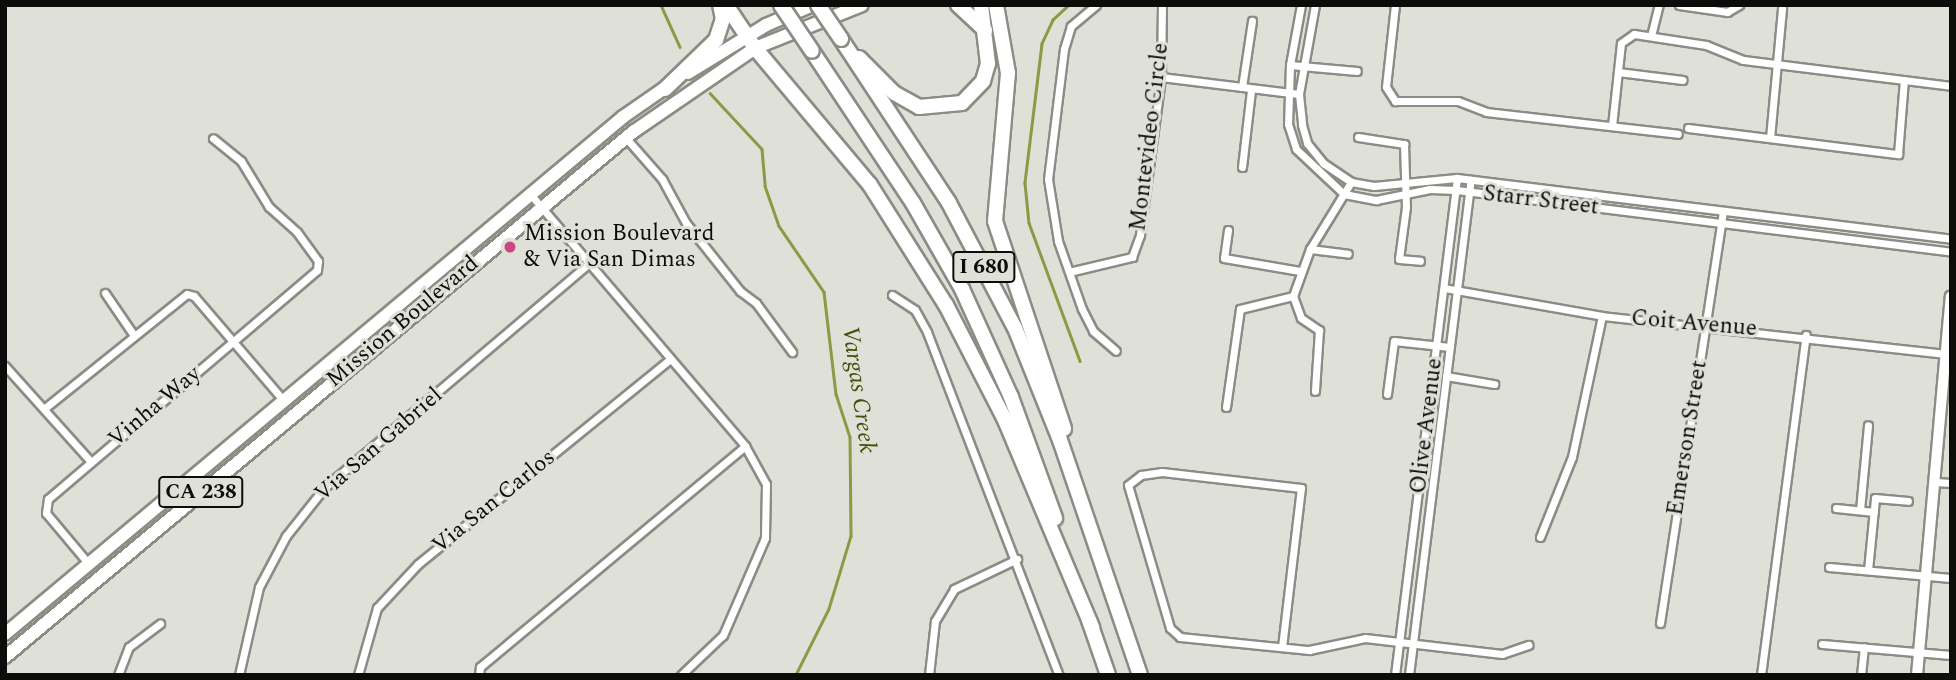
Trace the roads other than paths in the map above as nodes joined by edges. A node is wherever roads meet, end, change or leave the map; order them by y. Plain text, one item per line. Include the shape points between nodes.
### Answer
1 (720, 5) edge
2 (726, 5) edge
3 (781, 5) edge
4 (816, 5) edge
5 (862, 5) edge
6 (958, 5) edge
7 (981, 5) edge
8 (996, 5) edge
9 (1096, 5) edge
10 (1162, 5) edge
11 (1301, 5) edge
12 (1315, 5) edge
13 (1395, 5) edge
14 (1659, 5) edge
15 (1679, 5) edge
16 (1739, 5) edge
17 (1782, 8) dead end
18 (1252, 21) dead end
19 (988, 34) junction
20 (1651, 36) junction
21 (841, 39) junction
22 (750, 42) junction
23 (1290, 65) junction
24 (1778, 65) junction
25 (1303, 66) junction
26 (1357, 71) dead end
27 (1618, 72) junction
28 (1160, 76) junction
29 (1683, 80) dead end
30 (1904, 80) junction
31 (1951, 86) edge
32 (1242, 87) junction
33 (665, 89) junction
34 (1251, 90) junction
35 (1287, 94) junction
36 (1299, 94) junction
37 (1612, 126) junction
38 (1688, 128) dead end
39 (1678, 134) dead end
40 (213, 138) dead end
41 (626, 138) junction
42 (1358, 138) dead end
43 (1770, 138) junction
44 (1242, 167) dead end
45 (1457, 178) junction
46 (1471, 180) junction
47 (1403, 181) junction
48 (1351, 182) junction
49 (1456, 190) junction
50 (1470, 192) junction
51 (1405, 193) junction
52 (1344, 194) junction
53 (531, 195) junction
54 (542, 207) junction
55 (1723, 212) junction
56 (1721, 224) junction
57 (1228, 230) dead end
58 (1951, 240) edge
59 (1310, 249) junction
60 (1951, 252) edge
61 (1348, 254) dead end
62 (1420, 261) dead end
63 (589, 263) junction
64 (1073, 271) junction
65 (1300, 271) junction
66 (1444, 288) junction
67 (1458, 291) junction
68 (105, 293) dead end
69 (892, 295) dead end
70 (1293, 296) junction
71 (1951, 297) edge
72 (1602, 316) junction
73 (1705, 324) junction
74 (133, 334) junction
75 (1806, 335) junction
76 (233, 341) junction
77 (1437, 345) junction
78 (1450, 347) junction
79 (1116, 351) dead end
80 (792, 352) dead end
81 (1945, 354) junction
82 (670, 359) junction
83 (5, 366) edge
84 (1446, 376) junction
85 (1494, 384) dead end
86 (1315, 391) dead end
87 (1387, 394) dead end
88 (284, 401) junction
89 (1226, 407) dead end
90 (45, 408) junction
91 (1868, 425) dead end
92 (744, 446) junction
93 (90, 462) junction
94 (1935, 482) junction
95 (1951, 483) edge
96 (1908, 501) dead end
97 (1836, 508) dead end
98 (1860, 510) junction
99 (1874, 512) junction
100 (1086, 516) junction
101 (1540, 537) dead end
102 (1017, 559) junction
103 (88, 563) junction
104 (1829, 567) dead end
105 (1868, 570) junction
106 (1926, 576) junction
107 (1951, 578) edge
108 (1661, 623) dead end
109 (160, 624) dead end
110 (1091, 627) junction
111 (5, 634) edge
112 (1399, 640) junction
113 (1413, 641) junction
114 (1822, 643) dead end
115 (1528, 645) dead end
116 (1282, 647) junction
117 (1864, 647) junction
118 (1919, 652) junction
119 (1951, 655) edge
120 (5, 657) edge
121 (118, 675) edge
122 (239, 675) edge
123 (358, 675) edge
124 (479, 675) edge
125 (681, 675) edge
126 (929, 675) edge
127 (1059, 675) edge
128 (1108, 675) edge
129 (1140, 675) edge
130 (1395, 675) edge
131 (1409, 675) edge
132 (1761, 675) edge
133 (1861, 675) edge
134 (1917, 675) edge

1 - 33 highway via 723,19 716,40
2 - 22 highway
3 - 110 highway, I 680, bridge via 913,203 975,315 1029,443
4 - 21 highway, I 680, bridge
4 - 22 main road, Mission Boulevard / CA 238
5 - 22 main road, Mission Boulevard / CA 238
6 - 19 highway
7 - 19 highway
8 - 100 highway via 1008,73 995,221 1057,400
9 - 64 street via 1071,26 1064,49 1048,178 1058,241
10 - 28 street, Montevideo Circle
11 - 23 street
12 - 25 street
13 - 37 street via 1386,87 1395,101 1458,101 1486,112
14 - 20 street
15 - 16 street via 1727,12
17 - 24 street
18 - 32 street
19 - 21 highway via 983,81 961,103 946,108 906,102
20 - 24 street
20 - 27 street via 1624,36
21 - 100 highway, I 680 via 944,195 988,274 1038,383
22 - 33 main road, Mission Boulevard / CA 238
22 - 41 main road, Mission Boulevard / CA 238
22 - 110 highway via 870,185 946,305 1004,420
23 - 25 street
23 - 35 street
24 - 30 street
24 - 43 street
25 - 26 street
25 - 36 street
27 - 29 street
27 - 37 street
28 - 32 street
28 - 64 street, Montevideo Circle via 1140,235 1132,257
30 - 31 street
30 - 43 street via 1898,154
32 - 34 street
33 - 53 main road, Mission Boulevard / CA 238
34 - 35 street
34 - 44 street
35 - 36 street
35 - 52 street via 1296,149
36 - 48 street via 1307,144 1323,163
37 - 39 street
38 - 43 street
40 - 76 street, Vinha Way via 241,161 269,207 318,261 317,270
41 - 54 main road, Mission Boulevard / CA 238
41 - 80 street via 662,178 686,223
42 - 47 street via 1404,144
45 - 46 street, Starr Street
45 - 47 street, Starr Street
45 - 49 street, Olive Avenue
46 - 50 street, Olive Avenue
46 - 55 street, Starr Street
47 - 48 street, Starr Street
47 - 51 street
48 - 52 street
49 - 50 street, Starr Street
49 - 51 street, Starr Street
49 - 66 street, Olive Avenue
50 - 56 street, Starr Street
50 - 67 street, Olive Avenue
51 - 52 street, Starr Street via 1376,200
51 - 62 street via 1399,258
52 - 59 street
53 - 54 street
53 - 88 main road, Mission Boulevard / CA 238
54 - 63 street
54 - 120 main road, Mission Boulevard / CA 238
55 - 56 street, Emerson Street
55 - 58 street, Starr Street
56 - 60 street, Starr Street
56 - 73 street, Emerson Street
57 - 65 street via 1224,258
59 - 61 street
59 - 65 street
63 - 82 street
63 - 122 street, Via San Gabriel via 324,488 286,537 259,587
64 - 79 street via 1093,331
65 - 70 street
66 - 67 street, Coit Avenue
66 - 77 street, Olive Avenue
67 - 72 street, Coit Avenue
67 - 78 street, Olive Avenue
68 - 74 street
69 - 102 street via 915,310 927,332
70 - 86 street via 1301,318 1319,330
70 - 89 street via 1240,309
71 - 81 street
72 - 73 street, Coit Avenue
72 - 101 street via 1572,457
73 - 75 street, Coit Avenue
73 - 108 street, Emerson Street
74 - 76 street via 187,294 194,296
74 - 90 street
75 - 81 street, Coit Avenue
75 - 132 street
76 - 88 street
76 - 93 street, Vinha Way
77 - 78 street
77 - 87 street via 1394,341
77 - 112 street, Olive Avenue
78 - 84 street, Olive Avenue
81 - 94 street
82 - 92 street
82 - 123 street, Via San Carlos via 418,564 377,608
83 - 90 street
84 - 85 street
84 - 113 street, Olive Avenue
88 - 103 main road, Mission Boulevard / CA 238
90 - 93 street
91 - 98 street
92 - 124 street via 480,667
92 - 125 street via 766,484 765,538 723,635
93 - 103 street, Vinha Way via 48,499 46,513
94 - 95 street
94 - 106 street
96 - 99 street via 1875,498
97 - 98 street
98 - 99 street
99 - 105 street
100 - 129 highway, I 680
102 - 126 street via 954,589 935,621
102 - 127 street
103 - 111 main road, Mission Boulevard / CA 238
104 - 105 street
105 - 106 street
106 - 107 street
106 - 118 street
109 - 121 street via 129,647
110 - 128 highway, I 680
112 - 113 street
112 - 116 street via 1365,638 1309,650
112 - 130 street, Olive Avenue
113 - 115 street via 1502,654
113 - 131 street, Olive Avenue
114 - 117 street
116 - 116 street via 1301,488 1162,472 1141,475 1128,485 1170,628 1180,637
117 - 118 street
117 - 133 street
118 - 119 street
118 - 134 street

